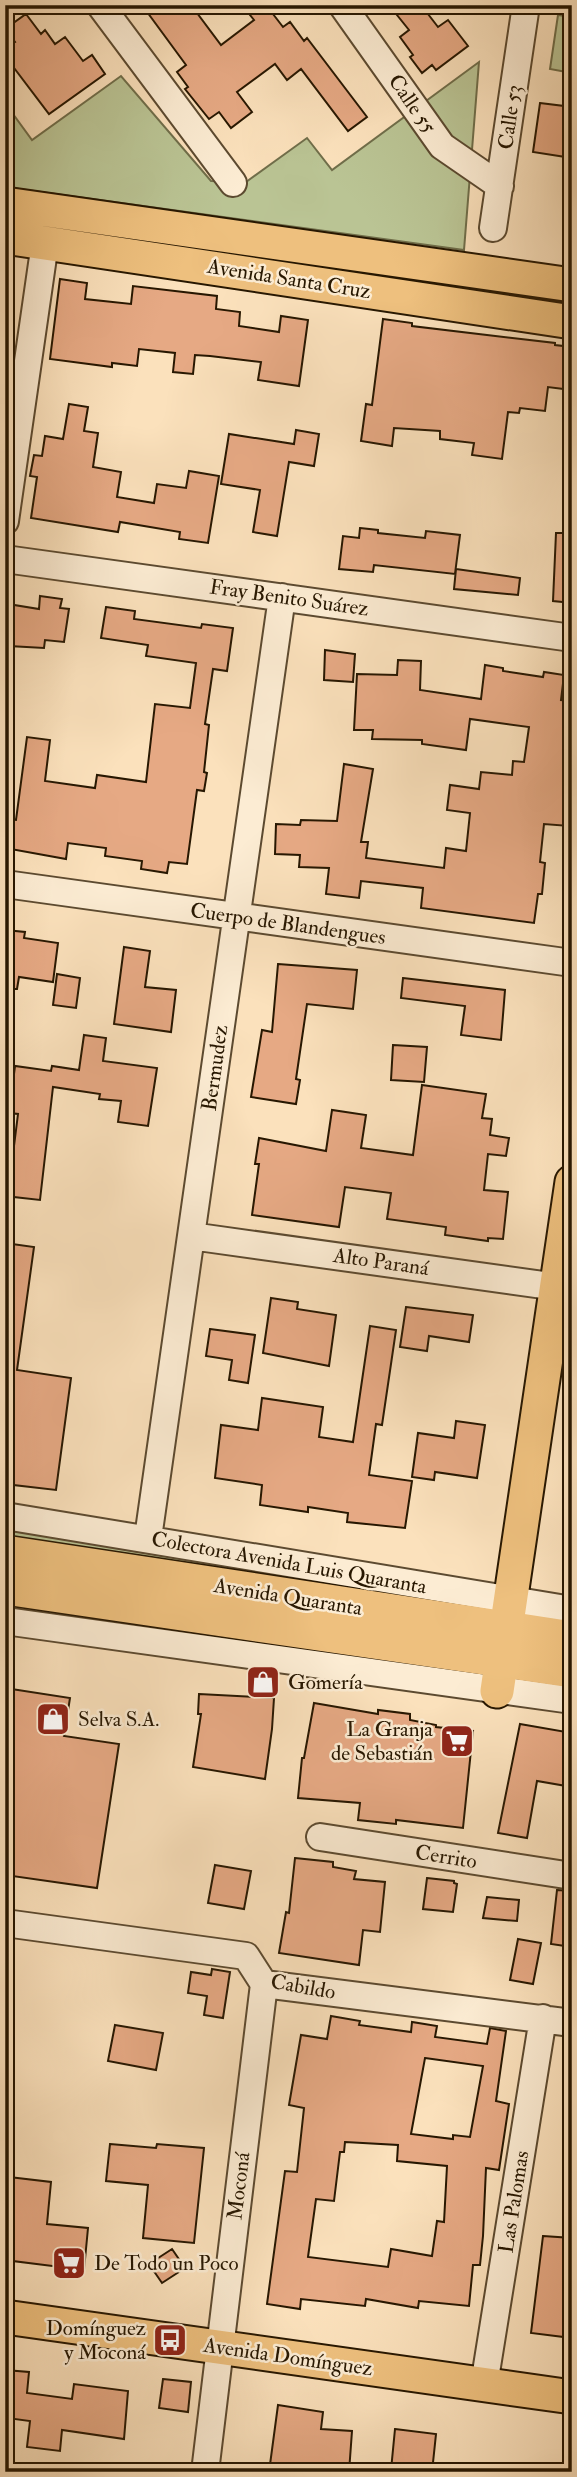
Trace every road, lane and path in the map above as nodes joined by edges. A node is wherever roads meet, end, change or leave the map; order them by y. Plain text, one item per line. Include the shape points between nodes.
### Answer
1 (100, 5) edge
2 (342, 5) edge
3 (526, 5) edge
4 (233, 183) dead end
5 (500, 186) junction
6 (5, 204) edge
7 (494, 228) dead end
8 (5, 237) edge
9 (45, 243) junction
10 (572, 285) edge
11 (572, 322) edge
12 (5, 521) edge
13 (5, 559) edge
14 (282, 597) junction
15 (572, 638) edge
16 (5, 884) edge
17 (236, 916) junction
18 (572, 963) edge
19 (572, 1182) edge
20 (191, 1236) junction
21 (564, 1288) edge
22 (5, 1516) edge
23 (148, 1538) junction
24 (5, 1554) edge
25 (5, 1586) edge
26 (572, 1610) edge
27 (5, 1621) edge
28 (572, 1640) edge
29 (504, 1645) junction
30 (572, 1669) edge
31 (572, 1700) edge
32 (320, 1837) dead end
33 (572, 1877) edge
34 (5, 1923) edge
35 (264, 1984) junction
36 (543, 2018) junction
37 (572, 2023) edge
38 (5, 2317) edge
39 (220, 2347) junction
40 (484, 2385) junction
41 (572, 2397) edge
42 (205, 2472) edge

1 - 4 street
2 - 5 street, Calle 55 via 442,146
3 - 5 street, Calle 53
5 - 7 street, Calle 53
6 - 10 main road, Avenida Santa Cruz
8 - 9 main road, Avenida Santa Cruz
9 - 11 main road, Avenida Santa Cruz
9 - 12 street
13 - 14 street, Fray Benito Suárez
14 - 15 street, Fray Benito Suárez
14 - 17 street, Bermudez
16 - 17 street, Cuerpo de Blandengues
17 - 18 street, Cuerpo de Blandengues
17 - 20 street, Bermudez
19 - 21 main road
20 - 21 street, Alto Paraná
20 - 23 street, Bermudez
21 - 29 main road
22 - 23 street, Colectora Avenida Luis Quaranta
23 - 29 street, Colectora Avenida Luis Quaranta
24 - 29 highway, Avenida Quaranta
25 - 29 highway, Avenida Quaranta
26 - 29 street, Colectora Avenida Luis Quaranta
27 - 29 street, Colectora Avenida Luis Quaranta
28 - 29 highway, Avenida Quaranta
29 - 30 highway, Avenida Quaranta
29 - 31 street, Colectora Avenida Luis Quaranta
32 - 33 street, Cerrito
34 - 35 street, Cabildo via 246,1956
35 - 36 street, Cabildo
35 - 39 street, Moconá
36 - 37 street, Cabildo
36 - 40 street, Las Palomas
38 - 39 main road, Avenida Domínguez
39 - 40 main road, Avenida Domínguez
39 - 42 street, Moconá
40 - 41 main road, Avenida Domínguez

